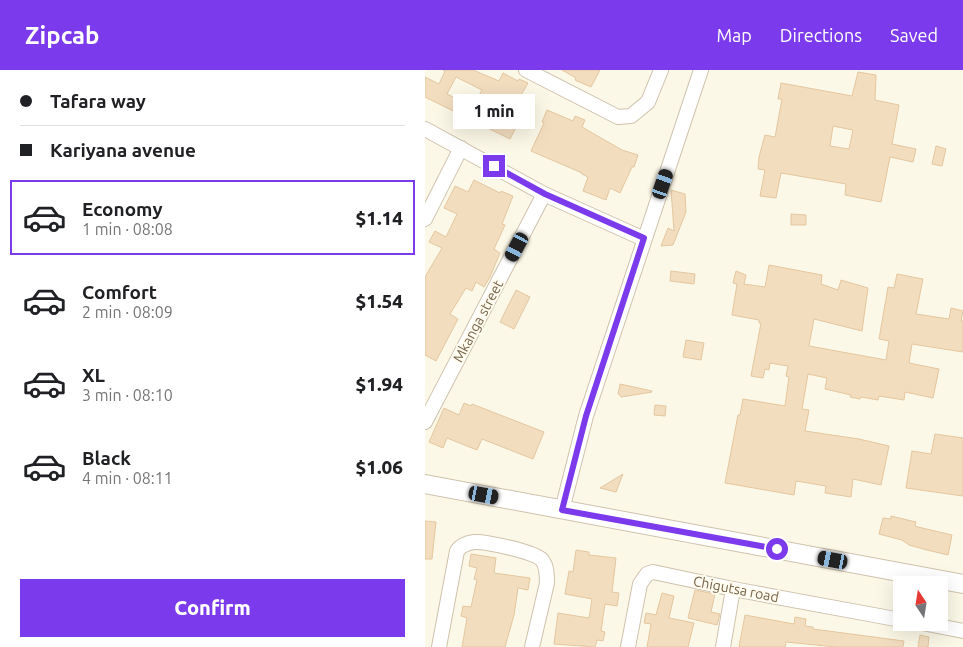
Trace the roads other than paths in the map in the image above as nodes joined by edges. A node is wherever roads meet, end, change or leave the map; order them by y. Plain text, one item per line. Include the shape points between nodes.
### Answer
1 (526, 70) edge
2 (661, 70) edge
3 (701, 70) edge
4 (425, 130) edge
5 (461, 148) junction
6 (545, 194) junction
7 (425, 219) edge
8 (644, 238) junction
9 (425, 422) edge
10 (425, 484) edge
11 (562, 510) junction
12 (963, 584) edge
13 (733, 589) junction
14 (893, 619) edge
15 (948, 628) edge
16 (963, 631) edge
17 (439, 647) edge
18 (532, 647) edge
19 (628, 647) edge
20 (723, 647) edge

1 - 2 street via 619,117 631,116 648,102
3 - 8 street
4 - 5 street
5 - 6 street
5 - 7 street
6 - 8 street
6 - 9 street, Mkanga street
8 - 11 street via 586,416
10 - 11 street
11 - 12 street
13 - 14 street, Chigutsa road
13 - 19 street, Chigutsa road via 653,572 647,574 639,584
13 - 20 street
15 - 16 street
17 - 18 street via 457,551 460,546 473,542 535,555 543,562 547,583

